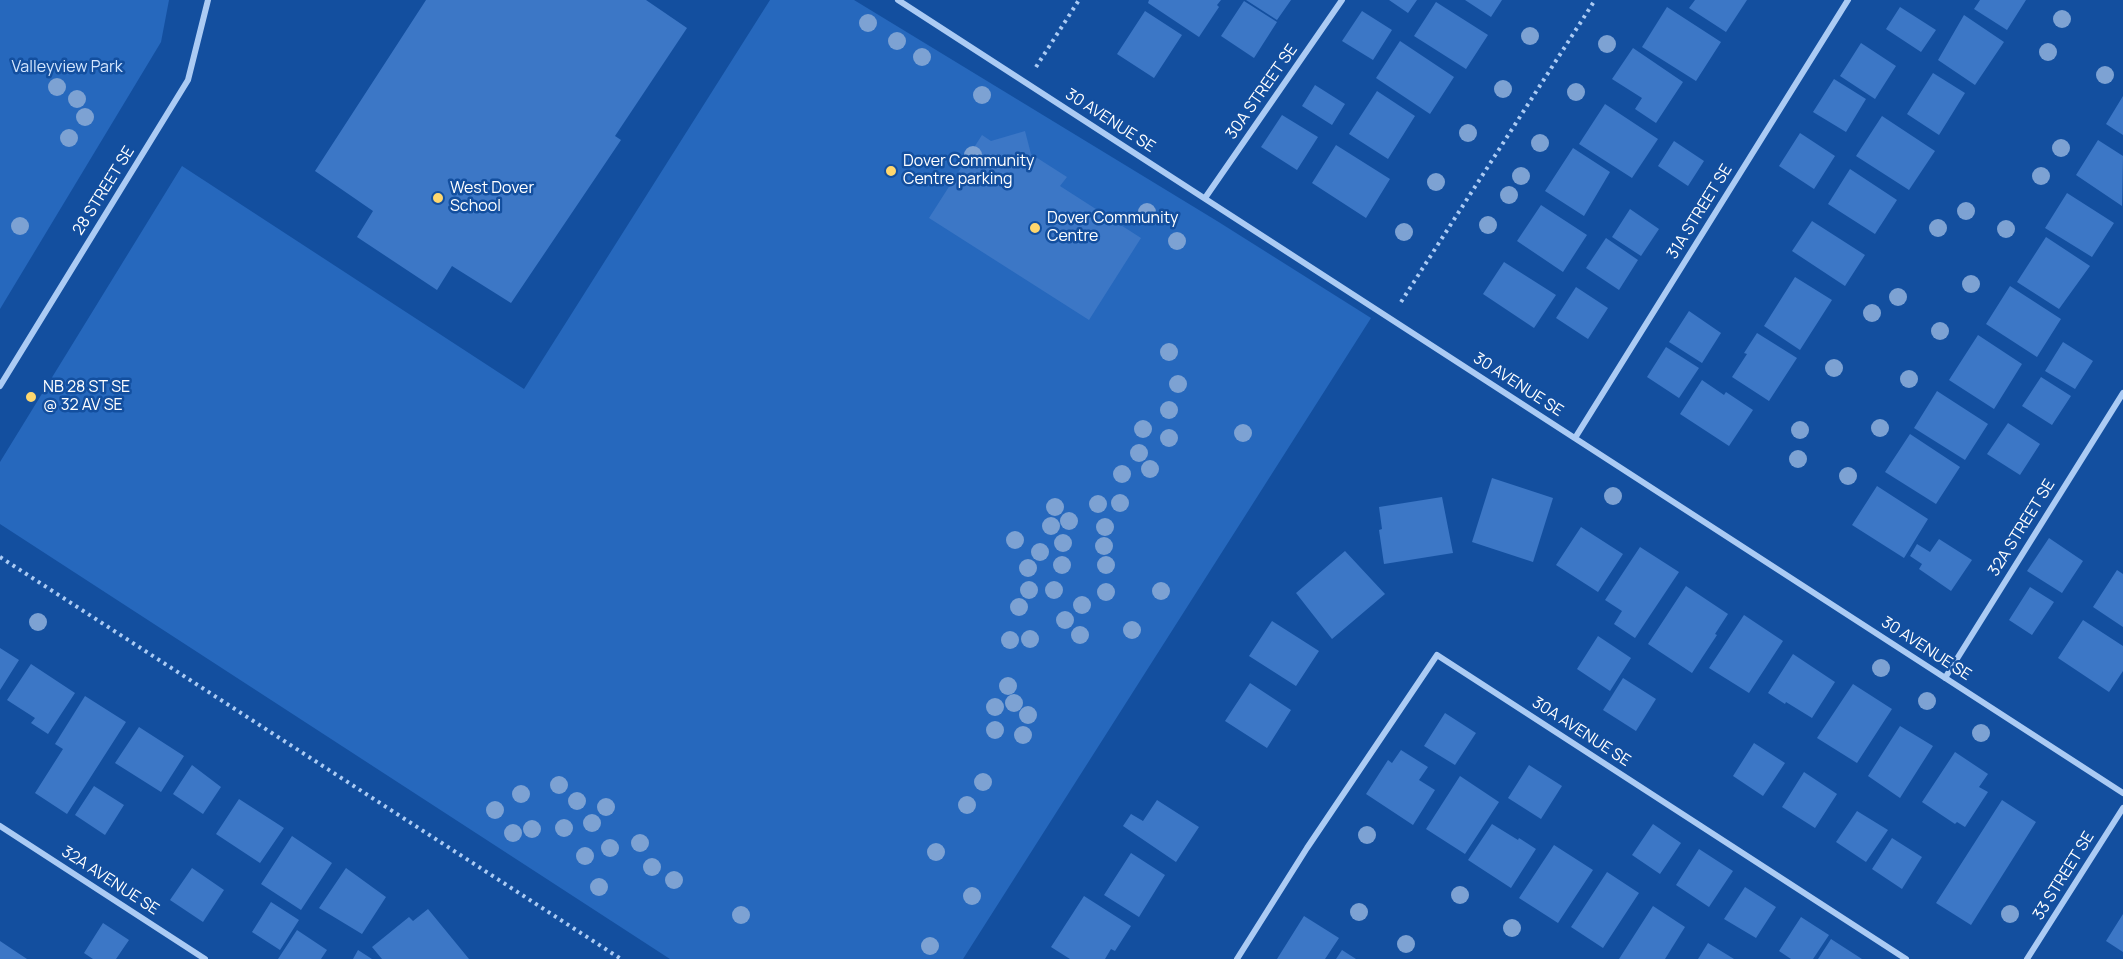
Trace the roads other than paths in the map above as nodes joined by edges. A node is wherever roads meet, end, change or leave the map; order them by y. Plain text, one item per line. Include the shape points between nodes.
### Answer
1 (208, 0) edge
2 (898, 0) edge
3 (1342, 0) edge
4 (1848, 0) edge
5 (1205, 198) junction
6 (0, 386) edge
7 (2123, 393) edge
8 (1575, 438) junction
9 (1945, 678) junction
10 (2123, 793) edge
11 (2123, 808) edge
12 (0, 826) edge
13 (205, 959) edge
14 (1237, 959) edge
15 (1906, 959) edge
16 (2027, 959) edge

1 - 6 street, 28 STREET SE via 188,80
2 - 5 street, 30 AVENUE SE
3 - 5 street, 30A STREET SE
4 - 8 street, 31A STREET SE
5 - 8 street, 30 AVENUE SE
7 - 9 street, 32A STREET SE
8 - 9 street, 30 AVENUE SE
9 - 10 street, 30 AVENUE SE
11 - 16 street, 33 STREET SE
12 - 13 street, 32A AVENUE SE
14 - 15 street, 30A AVENUE SE via 1437,655

